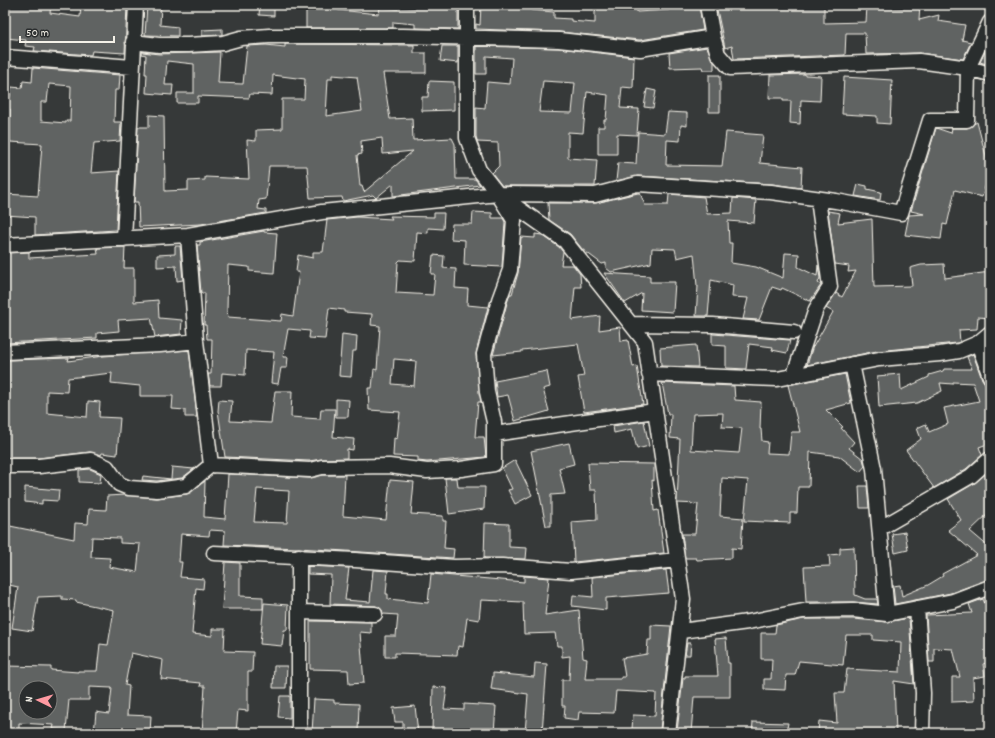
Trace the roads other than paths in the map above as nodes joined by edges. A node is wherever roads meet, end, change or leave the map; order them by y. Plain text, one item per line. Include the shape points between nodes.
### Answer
1 (136, 5) edge
2 (467, 5) edge
3 (707, 5) edge
4 (990, 22) edge
5 (713, 37) junction
6 (467, 38) junction
7 (134, 42) junction
8 (5, 57) edge
9 (132, 67) junction
10 (968, 68) junction
11 (990, 74) edge
12 (498, 194) junction
13 (818, 198) junction
14 (188, 235) junction
15 (124, 239) junction
16 (5, 245) edge
17 (631, 324) junction
18 (794, 332) dead end
19 (990, 333) edge
20 (196, 341) junction
21 (978, 343) junction
22 (5, 352) edge
23 (852, 364) junction
24 (650, 374) junction
25 (794, 375) junction
26 (990, 376) edge
27 (655, 411) junction
28 (494, 434) junction
29 (990, 459) edge
30 (212, 465) junction
31 (5, 466) edge
32 (884, 526) dead end
33 (214, 553) dead end
34 (300, 556) junction
35 (677, 560) junction
36 (990, 587) edge
37 (917, 608) junction
38 (299, 612) junction
39 (375, 614) dead end
40 (887, 614) junction
41 (681, 631) junction
42 (299, 733) edge
43 (668, 733) edge
44 (922, 733) edge

1 - 7 street
2 - 6 street
3 - 5 street
4 - 10 street
5 - 6 street via 640,49 559,40
5 - 10 street via 718,54 730,68 919,61
6 - 7 street via 269,36 188,45
6 - 12 street via 467,138 479,170
7 - 9 street
8 - 9 street
9 - 15 street
10 - 11 street
10 - 13 street via 967,120 930,120 901,213
12 - 13 street via 595,195 637,184 771,192
12 - 14 street via 322,212
12 - 17 street via 565,241
12 - 28 street via 514,220 510,270 484,354
13 - 25 street via 830,287 816,309
14 - 15 street
14 - 20 street
15 - 16 street
17 - 18 street via 713,325
17 - 24 street via 645,342
19 - 21 street
20 - 22 street
20 - 30 street
21 - 23 street via 959,351
21 - 26 street
23 - 25 street
23 - 40 street via 874,469
24 - 25 street via 777,379
24 - 27 street
27 - 28 street
27 - 35 street
28 - 30 street via 494,464 461,469 427,471 388,466 322,467 310,470
29 - 32 street via 971,476
30 - 31 street via 186,486 157,490 129,488 119,484 107,467 91,460 39,466
33 - 34 street
34 - 35 street via 454,567 502,566 571,571
34 - 38 street
35 - 41 street via 683,599
36 - 37 street via 953,601
37 - 40 street
37 - 44 street via 923,693
38 - 39 street
38 - 42 street
40 - 41 street via 854,610 803,611
41 - 43 street

